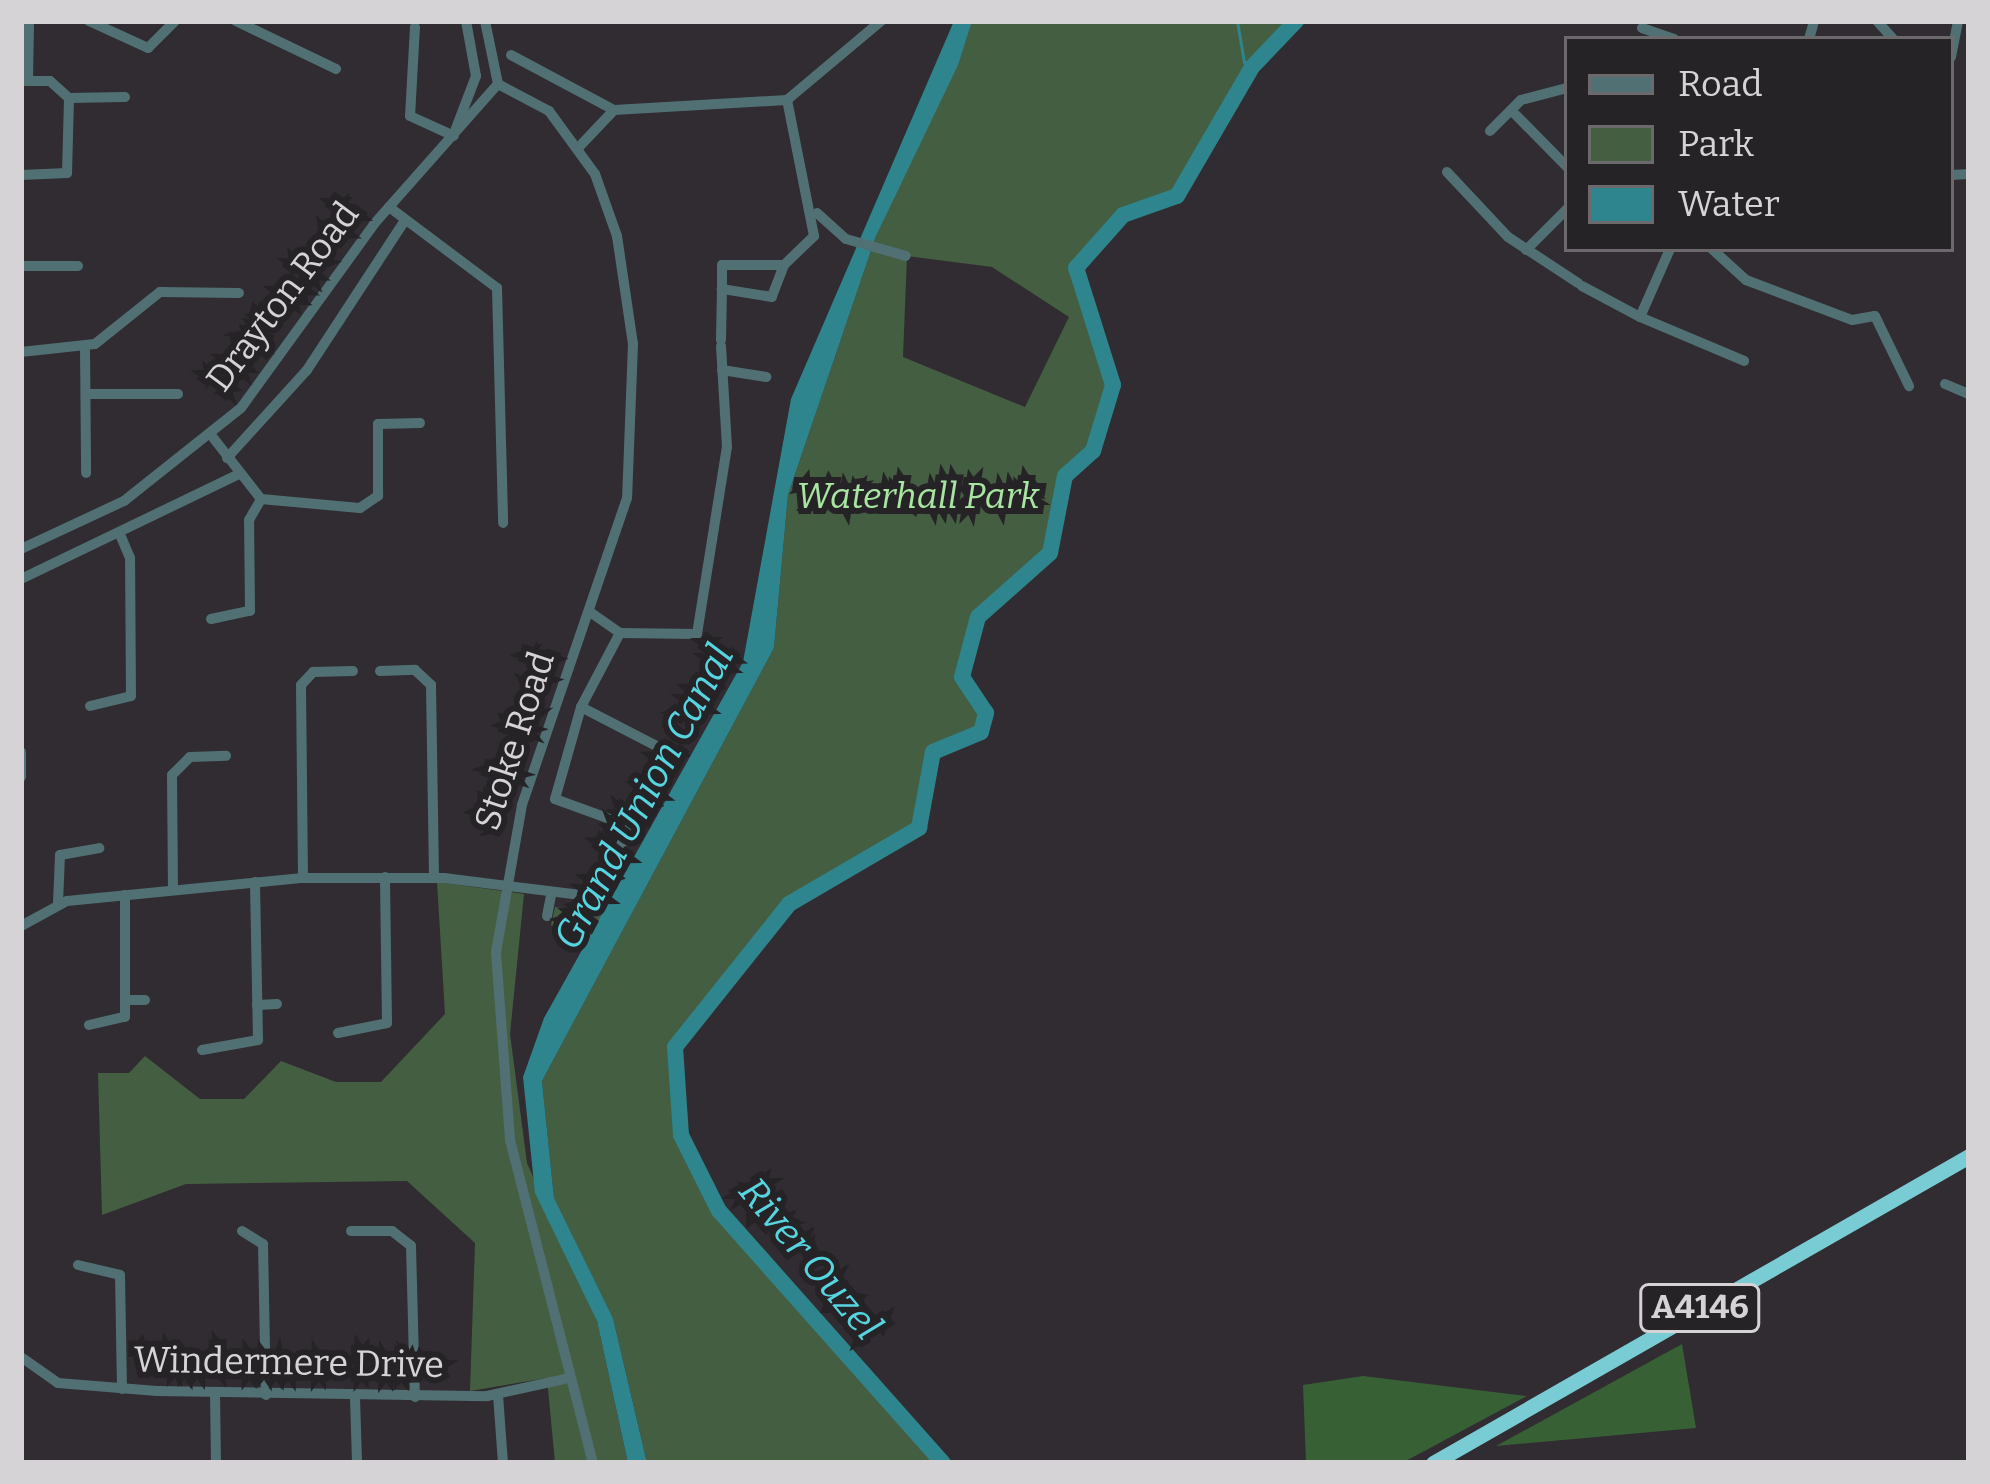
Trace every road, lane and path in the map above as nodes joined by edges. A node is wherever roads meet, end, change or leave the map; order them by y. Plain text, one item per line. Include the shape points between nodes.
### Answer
1 (89, 21) edge
2 (175, 21) edge
3 (236, 21) edge
4 (466, 21) edge
5 (484, 21) edge
6 (880, 21) edge
7 (29, 23) edge
8 (415, 27) dead end
9 (511, 56) dead end
10 (335, 69) dead end
11 (476, 76) junction
12 (496, 80) junction
13 (25, 81) edge
14 (1564, 89) edge
15 (473, 91) junction
16 (125, 97) dead end
17 (69, 98) junction
18 (488, 98) junction
19 (787, 100) junction
20 (614, 110) junction
21 (1511, 110) junction
22 (1490, 131) dead end
23 (454, 135) junction
24 (579, 147) junction
25 (1564, 164) edge
26 (1447, 172) dead end
27 (67, 173) junction
28 (21, 175) edge
29 (81, 177) dead end
30 (389, 207) junction
31 (1564, 211) edge
32 (817, 213) junction
33 (405, 220) junction
34 (1526, 250) junction
35 (1669, 252) edge
36 (1715, 252) edge
37 (906, 256) dead end
38 (784, 265) junction
39 (21, 266) edge
40 (77, 266) dead end
41 (722, 289) junction
42 (239, 293) dead end
43 (1640, 317) junction
44 (85, 346) junction
45 (21, 352) edge
46 (1744, 361) dead end
47 (722, 370) junction
48 (766, 377) dead end
49 (1945, 384) dead end
50 (1909, 386) dead end
51 (88, 394) junction
52 (178, 394) dead end
53 (1969, 394) edge
54 (420, 423) dead end
55 (211, 435) junction
56 (227, 458) junction
57 (86, 473) dead end
58 (238, 474) junction
59 (261, 499) junction
60 (503, 523) dead end
61 (119, 532) junction
62 (21, 549) edge
63 (21, 579) edge
64 (590, 612) junction
65 (211, 619) dead end
66 (620, 633) junction
67 (380, 670) dead end
68 (353, 671) dead end
69 (91, 706) dead end
70 (581, 707) junction
71 (21, 752) edge
72 (668, 752) dead end
73 (226, 756) dead end
74 (21, 777) edge
75 (171, 792) junction
76 (153, 793) dead end
77 (99, 848) dead end
78 (303, 878) junction
79 (385, 878) junction
80 (434, 878) junction
81 (255, 882) junction
82 (502, 886) junction
83 (173, 890) junction
84 (125, 895) junction
85 (551, 896) junction
86 (58, 903) junction
87 (547, 916) dead end
88 (21, 926) edge
89 (125, 1000) junction
90 (146, 1000) dead end
91 (277, 1004) dead end
92 (257, 1005) junction
93 (89, 1025) dead end
94 (338, 1033) dead end
95 (202, 1050) dead end
96 (1969, 1156) edge
97 (242, 1231) dead end
98 (351, 1232) dead end
99 (78, 1265) dead end
100 (21, 1357) edge
101 (564, 1379) junction
102 (122, 1389) junction
103 (215, 1393) junction
104 (266, 1394) junction
105 (498, 1395) junction
106 (416, 1397) junction
107 (355, 1398) junction
108 (216, 1463) edge
109 (357, 1463) edge
110 (503, 1463) edge
111 (592, 1463) edge
112 (1433, 1463) edge

1 - 2 street via 148,48
3 - 10 street
4 - 11 street
5 - 12 street
6 - 19 street
7 - 13 street
8 - 23 street via 410,116
9 - 20 street
11 - 12 street
11 - 15 street, Drayton Road
12 - 18 street, Drayton Road
12 - 24 street, Stoke Road via 542,105
13 - 17 street
14 - 21 street
15 - 18 street
15 - 23 street, Drayton Road
16 - 17 street
17 - 27 street
18 - 23 street, Drayton Road
19 - 20 street
19 - 32 street
20 - 24 street
21 - 22 street
21 - 25 street
23 - 30 street, Drayton Road
24 - 64 street, Stoke Road via 617,236 634,361 627,498
26 - 34 street
27 - 28 street
27 - 29 street
30 - 33 street
30 - 55 street, Drayton Road via 280,365
31 - 34 street
32 - 37 street via 858,244
32 - 38 street via 809,246
33 - 56 street, Drayton Road via 307,370
33 - 60 street via 497,288
34 - 43 street
35 - 43 street
36 - 50 street via 1746,280 1837,315 1875,316
38 - 41 street via 772,297
38 - 41 street via 722,265
39 - 40 street
41 - 47 street
42 - 44 street via 160,292
43 - 46 street
44 - 45 street
44 - 51 street
47 - 48 street
47 - 66 street via 723,494 698,634
49 - 53 street
51 - 52 street
51 - 57 street
54 - 59 street via 378,424 371,505
55 - 56 street
55 - 62 street, Drayton Road via 114,508
56 - 58 street
58 - 59 street
58 - 61 street
59 - 65 street via 249,520 250,611
61 - 63 street
61 - 69 street via 130,557 131,696
64 - 66 street
64 - 82 street, Stoke Road
66 - 70 street
67 - 80 street via 416,670 430,685
68 - 78 street via 314,672 302,685
70 - 72 street
70 - 85 street via 555,799 632,827 589,896
71 - 74 street
73 - 75 street via 183,761
75 - 76 street
75 - 83 street
77 - 86 street via 60,855
78 - 79 street
78 - 81 street
79 - 80 street
79 - 94 street via 388,1023
80 - 82 street
81 - 83 street
81 - 92 street
82 - 85 street
82 - 101 street, Stoke Road via 501,1079
83 - 84 street
84 - 86 street
84 - 89 street
85 - 87 street
86 - 88 street
89 - 90 street
89 - 93 street via 118,1024
91 - 92 street
92 - 95 street via 258,1040 246,1049
96 - 112 highway, A4146
97 - 104 street via 263,1244
98 - 106 street via 392,1231 411,1246
99 - 102 street via 120,1275
100 - 102 street, Windermere Drive via 58,1383
101 - 105 street, Windermere Drive
101 - 111 street, Stoke Road
102 - 103 street, Windermere Drive
103 - 104 street, Windermere Drive
103 - 108 street
104 - 107 street, Windermere Drive
105 - 106 street, Windermere Drive
105 - 110 street
106 - 107 street, Windermere Drive
107 - 109 street

